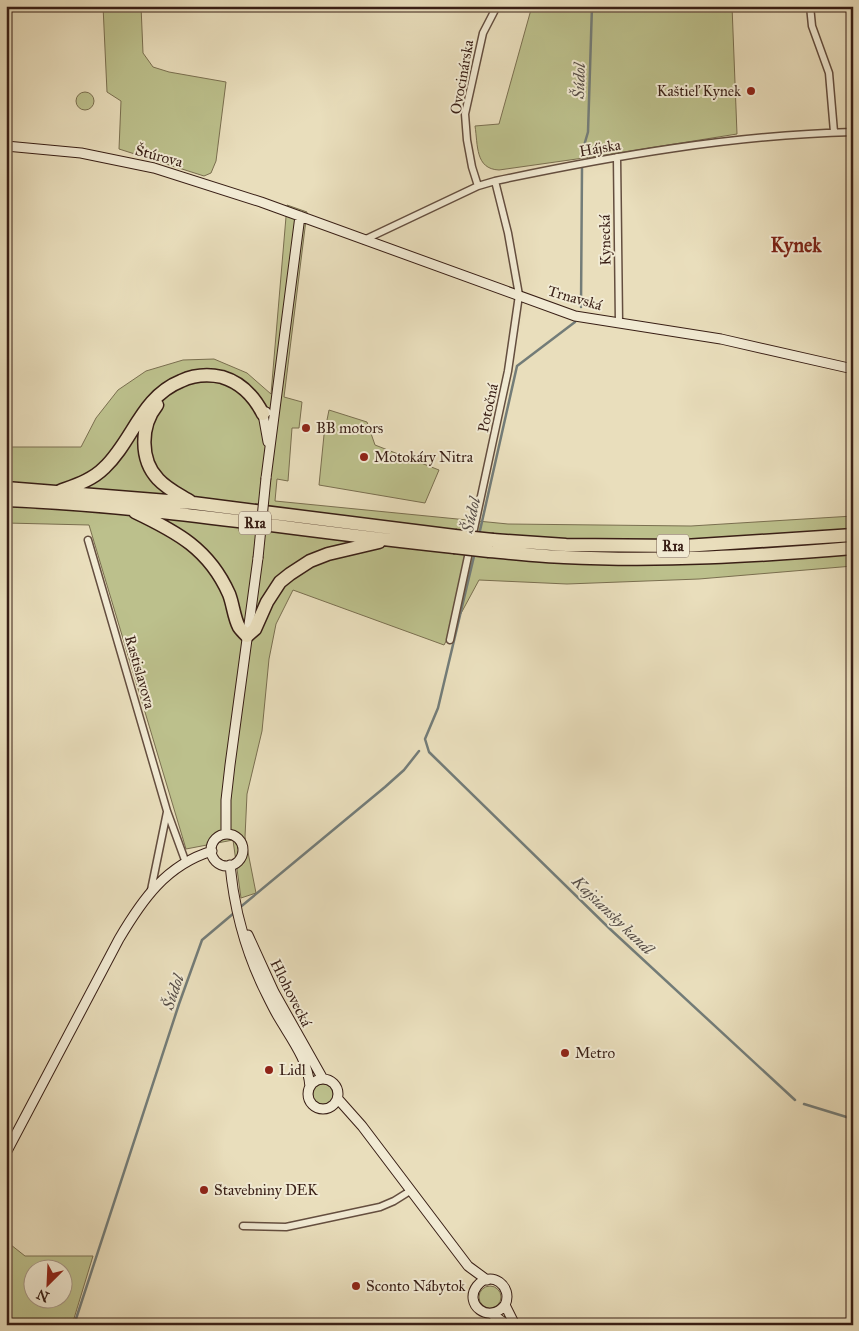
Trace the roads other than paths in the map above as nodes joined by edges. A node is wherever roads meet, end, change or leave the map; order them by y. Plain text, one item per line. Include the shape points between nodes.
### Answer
1 (497, 6) edge
2 (810, 6) edge
3 (834, 132) junction
4 (853, 132) edge
5 (6, 146) edge
6 (616, 157) junction
7 (495, 181) junction
8 (478, 186) junction
9 (300, 216) junction
10 (364, 240) junction
11 (519, 295) junction
12 (619, 323) junction
13 (853, 369) edge
14 (275, 407) junction
15 (263, 414) junction
16 (268, 458) junction
17 (6, 488) edge
18 (58, 492) junction
19 (6, 500) edge
20 (193, 503) junction
21 (124, 507) junction
22 (853, 535) edge
23 (88, 540) dead end
24 (387, 540) junction
25 (455, 542) junction
26 (491, 545) junction
27 (853, 548) edge
28 (246, 636) junction
29 (450, 640) dead end
30 (168, 811) junction
31 (226, 816) junction
32 (226, 834) junction
33 (212, 851) junction
34 (201, 855) junction
35 (186, 863) junction
36 (230, 865) junction
37 (152, 890) junction
38 (239, 917) junction
39 (323, 1079) junction
40 (310, 1087) junction
41 (338, 1100) junction
42 (330, 1108) junction
43 (362, 1126) junction
44 (6, 1153) edge
45 (410, 1191) junction
46 (243, 1226) dead end
47 (468, 1266) junction
48 (487, 1280) junction
49 (476, 1288) junction
50 (505, 1306) junction
51 (492, 1314) junction
52 (507, 1325) edge
53 (515, 1325) edge

1 - 8 street, Ovocinárska via 482,33 465,114 468,148
2 - 3 street via 812,26 829,73
3 - 4 street, Hájska
3 - 6 street, Hájska via 769,136
5 - 9 main road, Štúrova via 81,153 154,168
6 - 7 street, Hájska
6 - 12 street, Kynecká
7 - 8 street, Hájska
7 - 11 street, Potočná
8 - 10 street, Hájska
9 - 10 main road, Trnavská
9 - 14 main road
10 - 11 main road, Trnavská
11 - 12 main road, Trnavská via 575,316
11 - 29 street, Potočná via 508,371
12 - 13 main road, Trnavská via 721,339
14 - 15 main road
14 - 16 main road
15 - 16 main road
15 - 18 highway via 256,401 237,383 205,375 185,379 150,402 105,467 89,479
15 - 20 highway via 235,388 206,380 175,389 154,408 146,431 148,461 158,479
16 - 28 main road, bridge
17 - 18 highway, R1a
18 - 20 highway, R1a
19 - 21 highway, R1a
20 - 25 highway, R1a
21 - 24 highway, R1a
21 - 28 highway via 169,528 201,552 221,579 239,627
22 - 26 highway, R1a via 675,546
23 - 30 street, Rastislavova
24 - 25 highway, R1a
24 - 28 highway via 328,554 295,570 280,582 256,629
25 - 26 highway, R1a, bridge
26 - 27 highway, R1a via 565,557 674,558
28 - 31 main road
30 - 35 street, Rastislavova
30 - 37 street, Rastislavova
31 - 32 main road
31 - 34 main road
32 - 33 main road via 215,840
32 - 36 main road via 236,837 243,846 240,860
33 - 34 main road
33 - 36 main road via 219,862
34 - 35 main road
35 - 37 main road
36 - 38 main road
37 - 44 main road via 119,939
38 - 39 main road, Hlohovecká via 274,992
38 - 40 main road, Hlohovecká via 260,981 302,1058
39 - 40 main road
39 - 41 main road via 336,1086
40 - 42 main road via 308,1096 314,1107
41 - 42 main road
41 - 43 main road
42 - 43 main road
43 - 45 main road
45 - 46 street via 380,1208 286,1227
45 - 47 main road
47 - 48 main road
47 - 49 main road
48 - 49 main road
48 - 50 main road via 496,1280 505,1288 508,1296
49 - 51 main road via 473,1297 476,1306
50 - 51 main road
50 - 53 main road
51 - 52 main road

